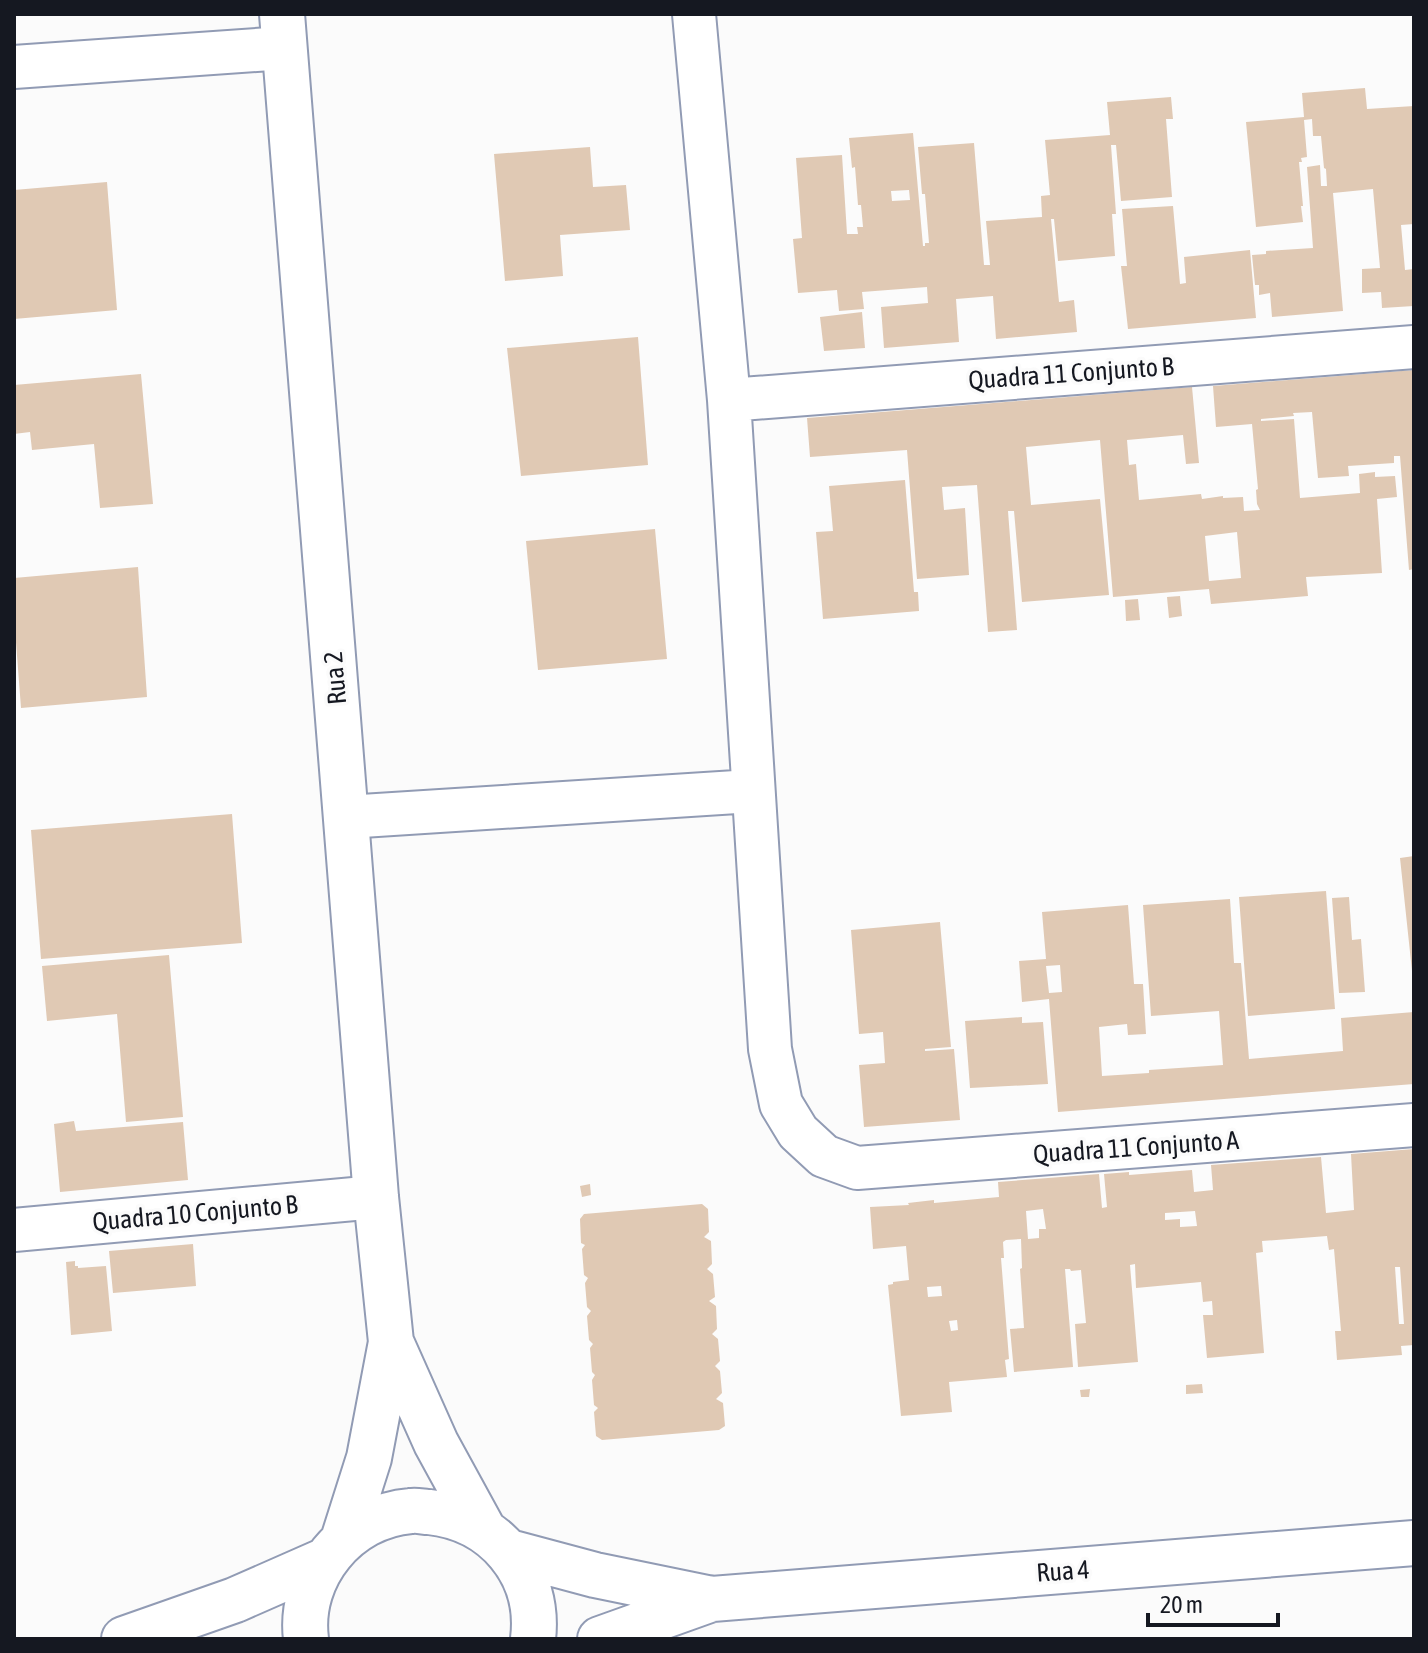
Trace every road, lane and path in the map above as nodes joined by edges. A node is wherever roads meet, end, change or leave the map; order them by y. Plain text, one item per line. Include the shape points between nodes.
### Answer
1 (694, 14) edge
2 (283, 31) edge
3 (14, 67) edge
4 (1414, 347) edge
5 (729, 400) junction
6 (752, 791) junction
7 (346, 817) junction
8 (1414, 1125) edge
9 (376, 1197) junction
10 (14, 1230) edge
11 (391, 1342) junction
12 (496, 1540) junction
13 (1414, 1543) edge
14 (334, 1550) junction
15 (712, 1599) junction
16 (124, 1639) edge
17 (306, 1639) edge
18 (533, 1639) edge
19 (600, 1639) edge

1 - 5 street
2 - 3 street
2 - 7 street, Rua 2
4 - 5 street, Quadra 11 Conjunto B
5 - 6 street
6 - 7 street
6 - 8 street, Quadra 11 Conjunto A via 770,1049 781,1104 798,1132 824,1156 857,1168
7 - 9 street, Rua 2
9 - 10 street, Quadra 10 Conjunto B
9 - 11 street, Rua 2
11 - 12 street via 436,1443
11 - 14 street via 369,1458
12 - 14 street via 448,1514 411,1511 375,1520
12 - 15 street via 595,1575
12 - 18 street via 528,1584 536,1620
13 - 15 street, Rua 4
14 - 16 street via 235,1600
14 - 17 street via 310,1590
15 - 19 street

